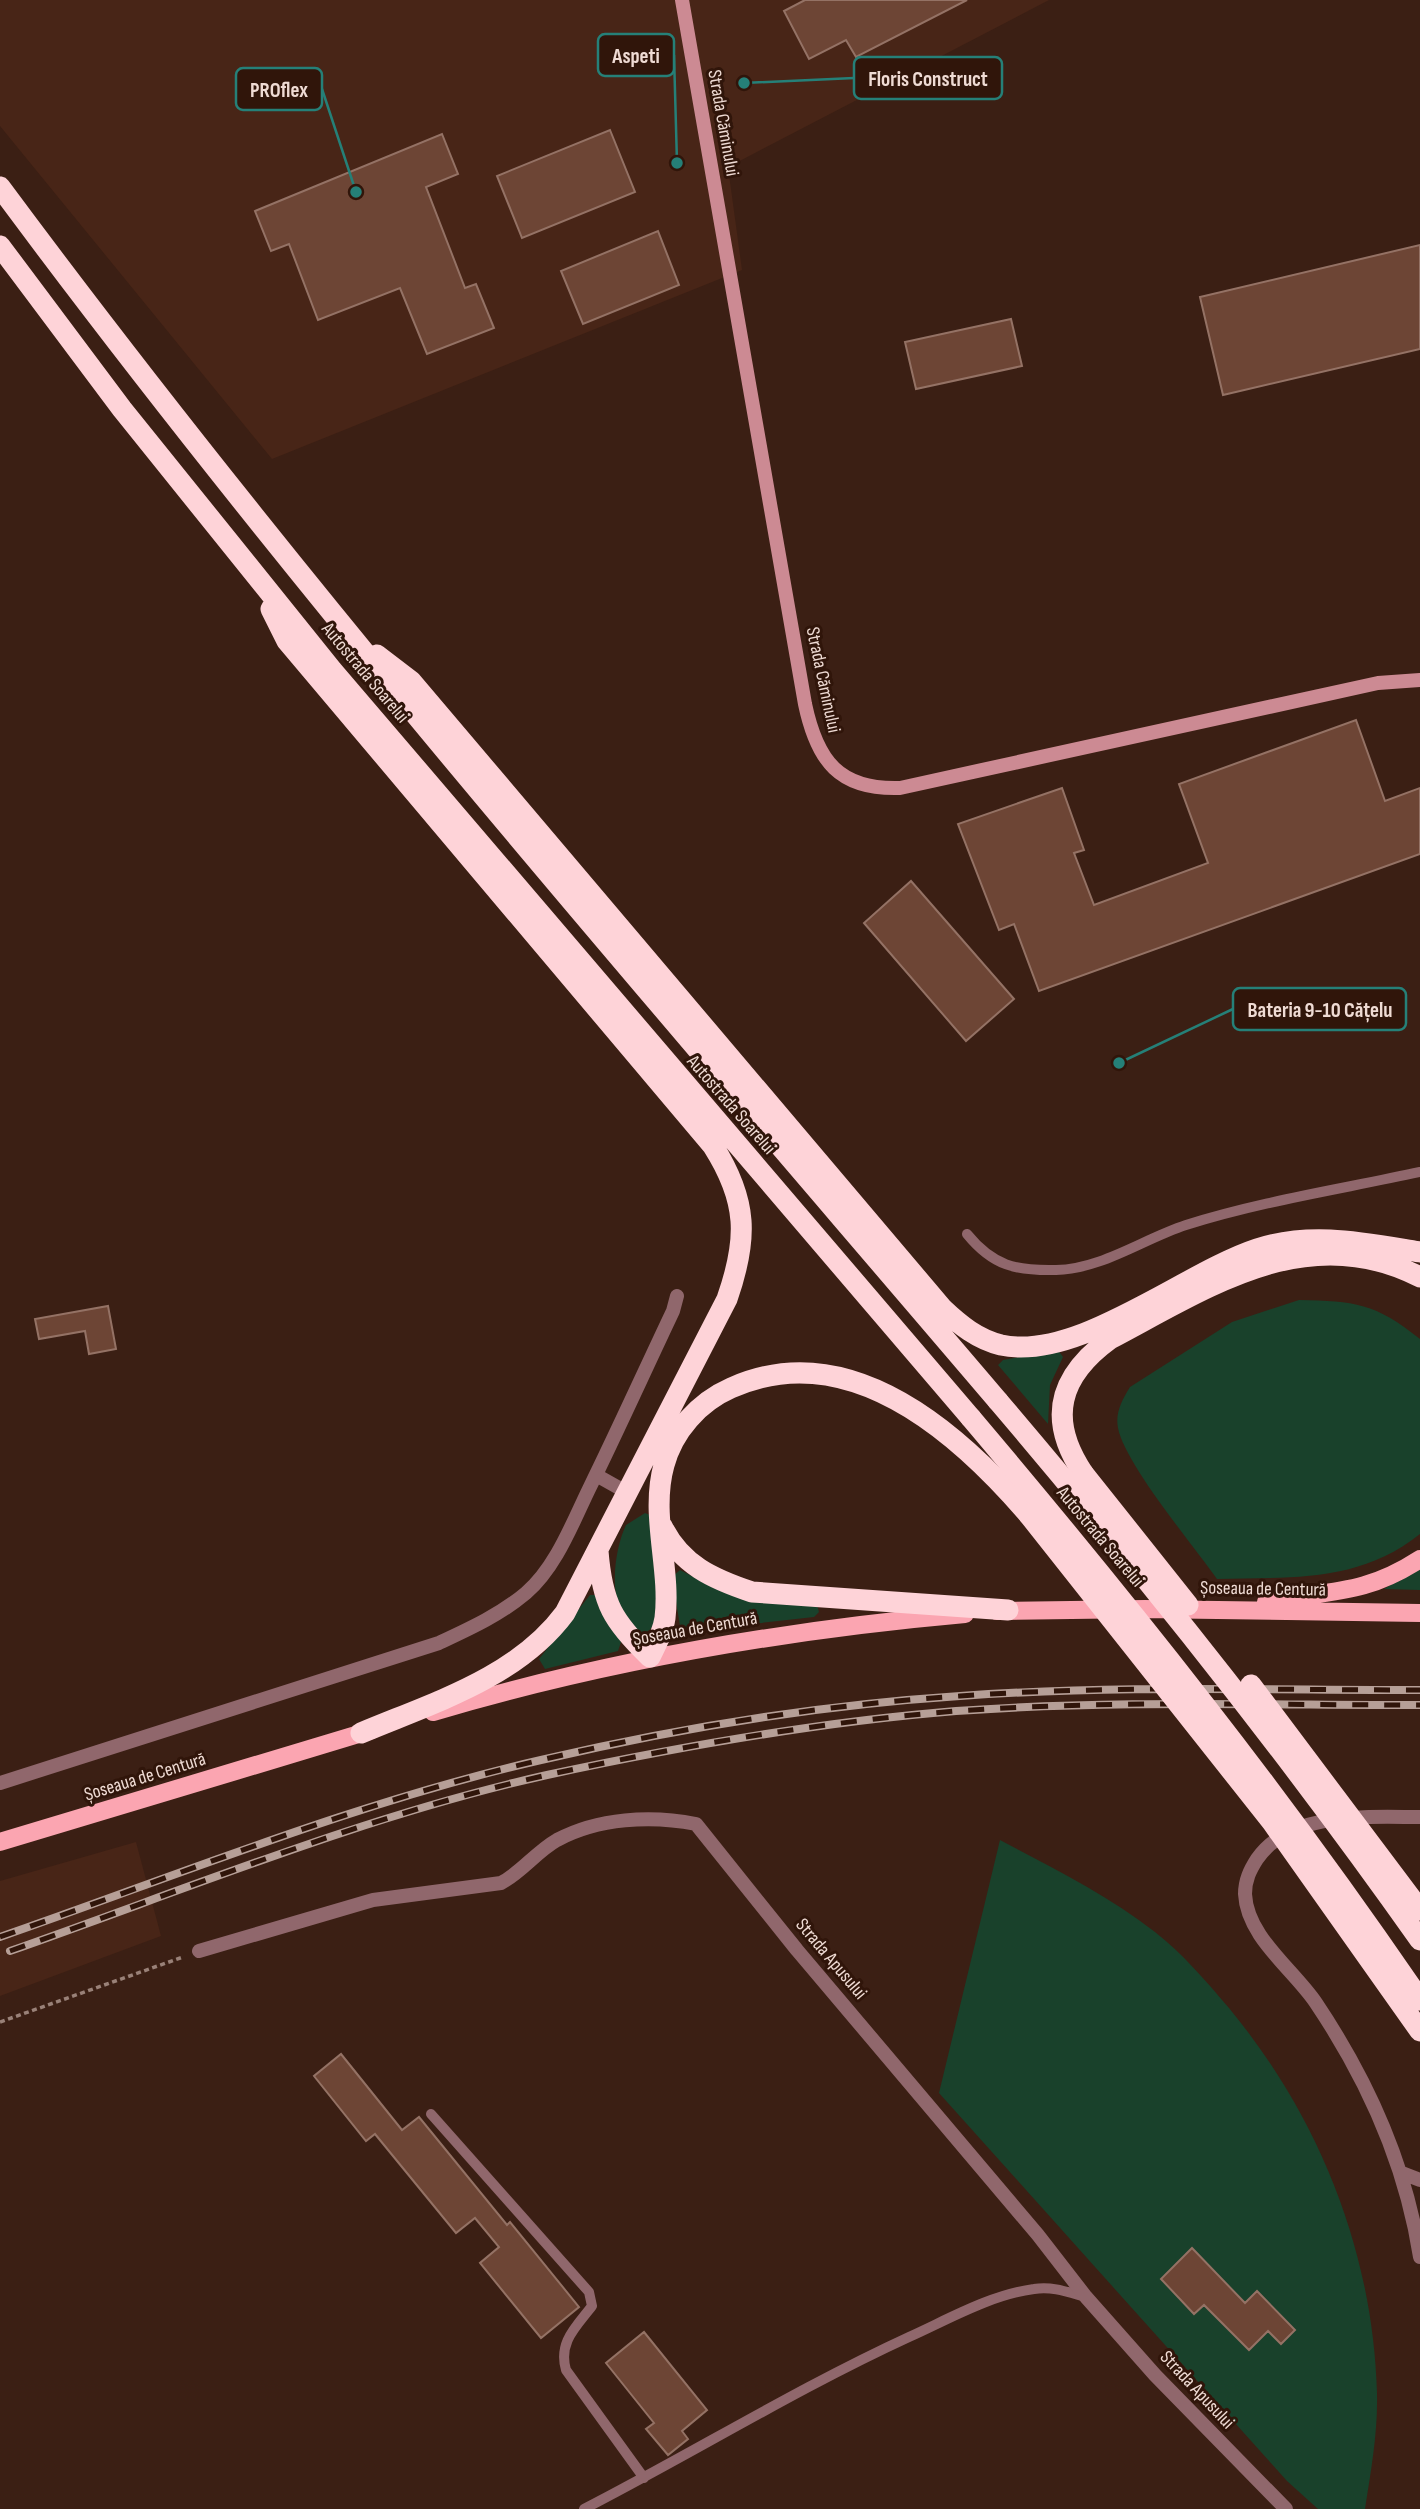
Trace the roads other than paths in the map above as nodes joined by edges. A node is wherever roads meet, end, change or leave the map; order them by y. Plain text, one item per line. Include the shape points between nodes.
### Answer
1 (682, 0) edge
2 (0, 187) edge
3 (0, 246) edge
4 (253, 573) junction
5 (347, 633) junction
6 (1420, 680) edge
7 (1420, 1172) edge
8 (967, 1234) dead end
9 (1420, 1252) edge
10 (1420, 1277) edge
11 (677, 1296) dead end
12 (596, 1475) junction
13 (628, 1493) junction
14 (662, 1525) junction
15 (598, 1549) junction
16 (1420, 1559) edge
17 (1008, 1610) junction
18 (1229, 1610) junction
19 (1420, 1613) edge
20 (650, 1657) junction
21 (360, 1733) junction
22 (0, 1783) edge
23 (1420, 1817) edge
24 (0, 1842) edge
25 (1420, 1910) edge
26 (1420, 1940) edge
27 (199, 1951) road end
28 (1420, 2000) edge
29 (1420, 2031) edge
30 (431, 2114) dead end
31 (1402, 2173) junction
32 (1420, 2180) edge
33 (1420, 2256) edge
34 (1086, 2297) junction
35 (644, 2478) junction
36 (584, 2509) edge
37 (1286, 2509) edge

1 - 6 street, Strada Căminului via 804,704 829,765 854,783 900,788 1378,683
2 - 5 highway, Autostrada Soarelui via 149,385
3 - 4 highway, Autostrada Soarelui
4 - 13 highway via 287,641 713,1146 740,1199 743,1236 737,1270 722,1310
4 - 28 highway, Autostrada Soarelui, bridge via 680,1082 1092,1562 1234,1740
5 - 9 highway via 411,681 934,1299 970,1333 1019,1347 1064,1339 1100,1326 1236,1257 1275,1244 1341,1240
5 - 26 highway, Autostrada Soarelui, bridge via 1161,1594 1256,1715
7 - 8 lane via 1184,1226 1086,1267 1057,1270 1000,1264 983,1254
10 - 25 highway, bridge via 1365,1257 1326,1255 1283,1259 1240,1272 1093,1351 1066,1390 1062,1407 1064,1434 1083,1473 1294,1739
11 - 12 street
12 - 13 street
12 - 22 street via 546,1571 527,1592 476,1626 397,1657
13 - 15 highway
14 - 17 highway via 683,1558 700,1571 752,1592
14 - 20 highway via 665,1621
14 - 29 highway, bridge via 660,1478 672,1446 700,1407 736,1385 790,1374 845,1379 902,1404 945,1430 1002,1484 1189,1714
15 - 20 highway via 602,1587 611,1614
15 - 21 highway via 565,1613 525,1655 435,1702
16 - 18 main road via 1358,1590
17 - 18 main road, Șoseaua de Centură
17 - 20 main road, Șoseaua de Centură via 849,1626
18 - 19 main road, Șoseaua de Centură
20 - 21 main road, Șoseaua de Centură
21 - 24 main road, Șoseaua de Centură
23 - 31 street via 1341,1819 1307,1825 1266,1847 1249,1873 1245,1892 1248,1914 1259,1933 1316,2004 1370,2098
27 - 34 street, Strada Apusului via 373,1900 500,1883 557,1840 619,1821 671,1819 696,1824
30 - 35 lane via 589,2292 592,2305 565,2342 566,2370
31 - 32 street
31 - 33 street
34 - 35 lane via 1035,2288 982,2305 864,2358
34 - 37 street, Strada Apusului
35 - 36 lane

